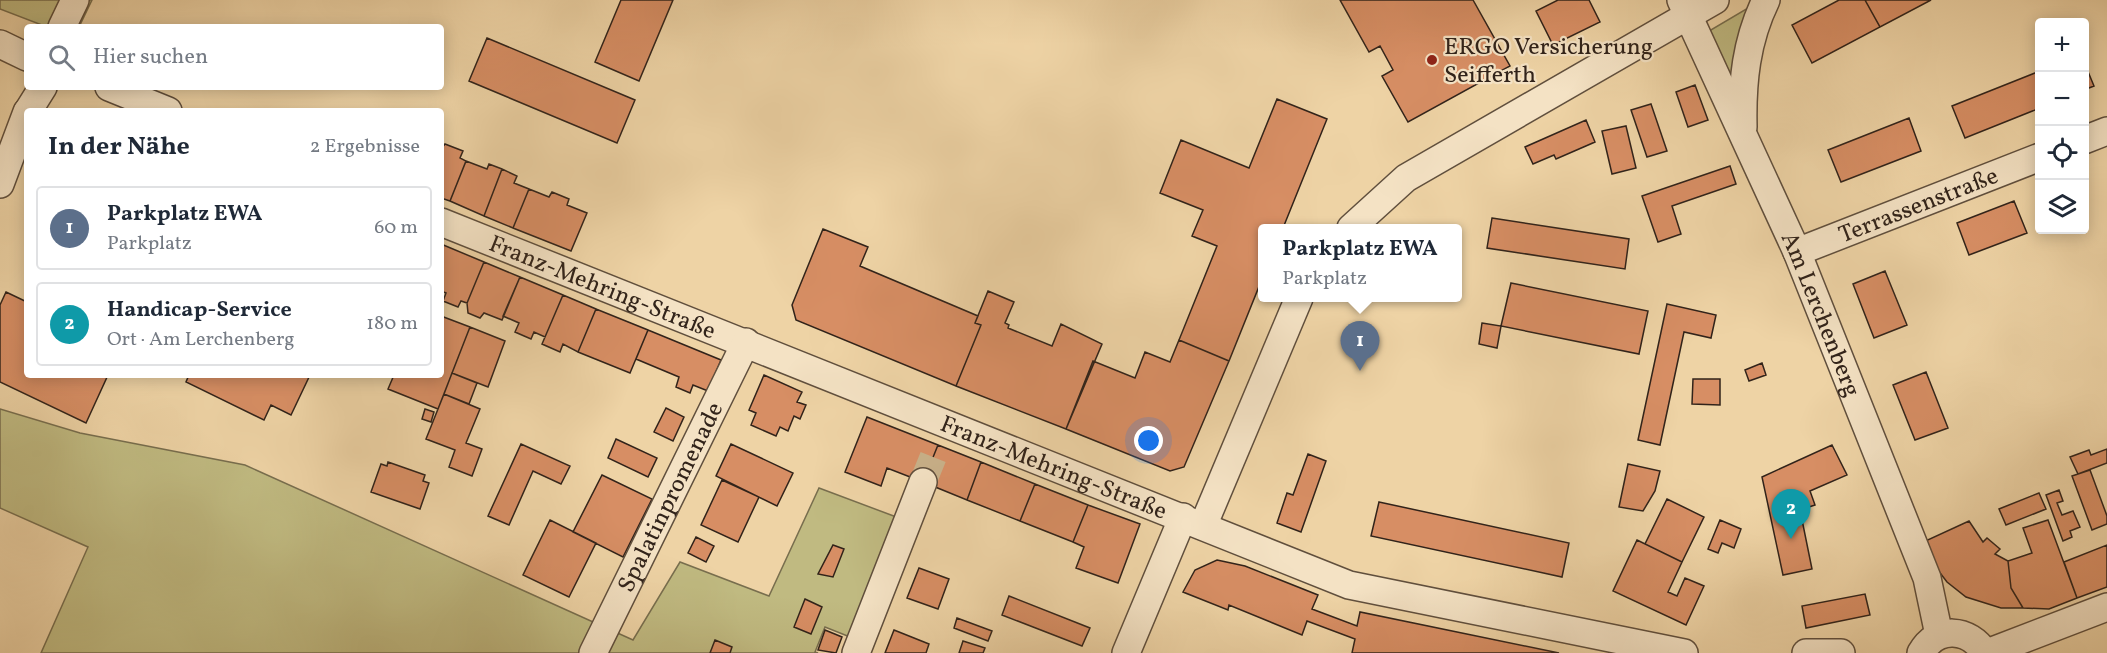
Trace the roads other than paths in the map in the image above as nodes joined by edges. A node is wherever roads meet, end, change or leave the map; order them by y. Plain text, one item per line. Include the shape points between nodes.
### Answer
1 (75, 0) edge
2 (1715, 0) edge
3 (1766, 0) edge
4 (1685, 8) edge
5 (63, 24) edge
6 (0, 44) edge
7 (24, 56) edge
8 (40, 90) edge
9 (116, 90) edge
10 (29, 108) edge
11 (161, 108) edge
12 (24, 120) edge
13 (2107, 131) edge
14 (1743, 137) junction
15 (2089, 138) edge
16 (2035, 160) edge
17 (0, 184) edge
18 (444, 223) edge
19 (1355, 224) edge
20 (1797, 252) junction
21 (1297, 302) edge
22 (746, 342) junction
23 (923, 482) tunnel mouth
24 (1193, 522) junction
25 (2107, 607) edge
26 (1930, 644) edge
27 (1609, 645) edge
28 (593, 653) edge
29 (856, 653) edge
30 (1126, 653) edge
31 (1684, 653) edge
32 (1806, 653) edge
33 (1841, 653) edge
34 (1986, 653) edge

1 - 5 street
2 - 4 street
3 - 14 street via 1753,26 1742,83
4 - 14 street, Am Lerchenberg
4 - 19 street via 1406,178
6 - 7 street
8 - 10 street
9 - 11 street
12 - 17 street
13 - 15 street
14 - 20 street, Am Lerchenberg
16 - 20 street, Terrassenstraße
18 - 22 street, Franz-Mehring-Straße
20 - 26 street, Am Lerchenberg via 1927,578
21 - 24 street
22 - 24 street, Franz-Mehring-Straße via 941,434
22 - 28 street, Spalatinpromenade
23 - 29 street
24 - 27 street, Franz-Mehring-Straße via 1349,585
24 - 30 street
25 - 34 street
26 - 34 street via 1961,633 1971,637
27 - 31 street, Franz-Mehring-Straße
32 - 33 street

